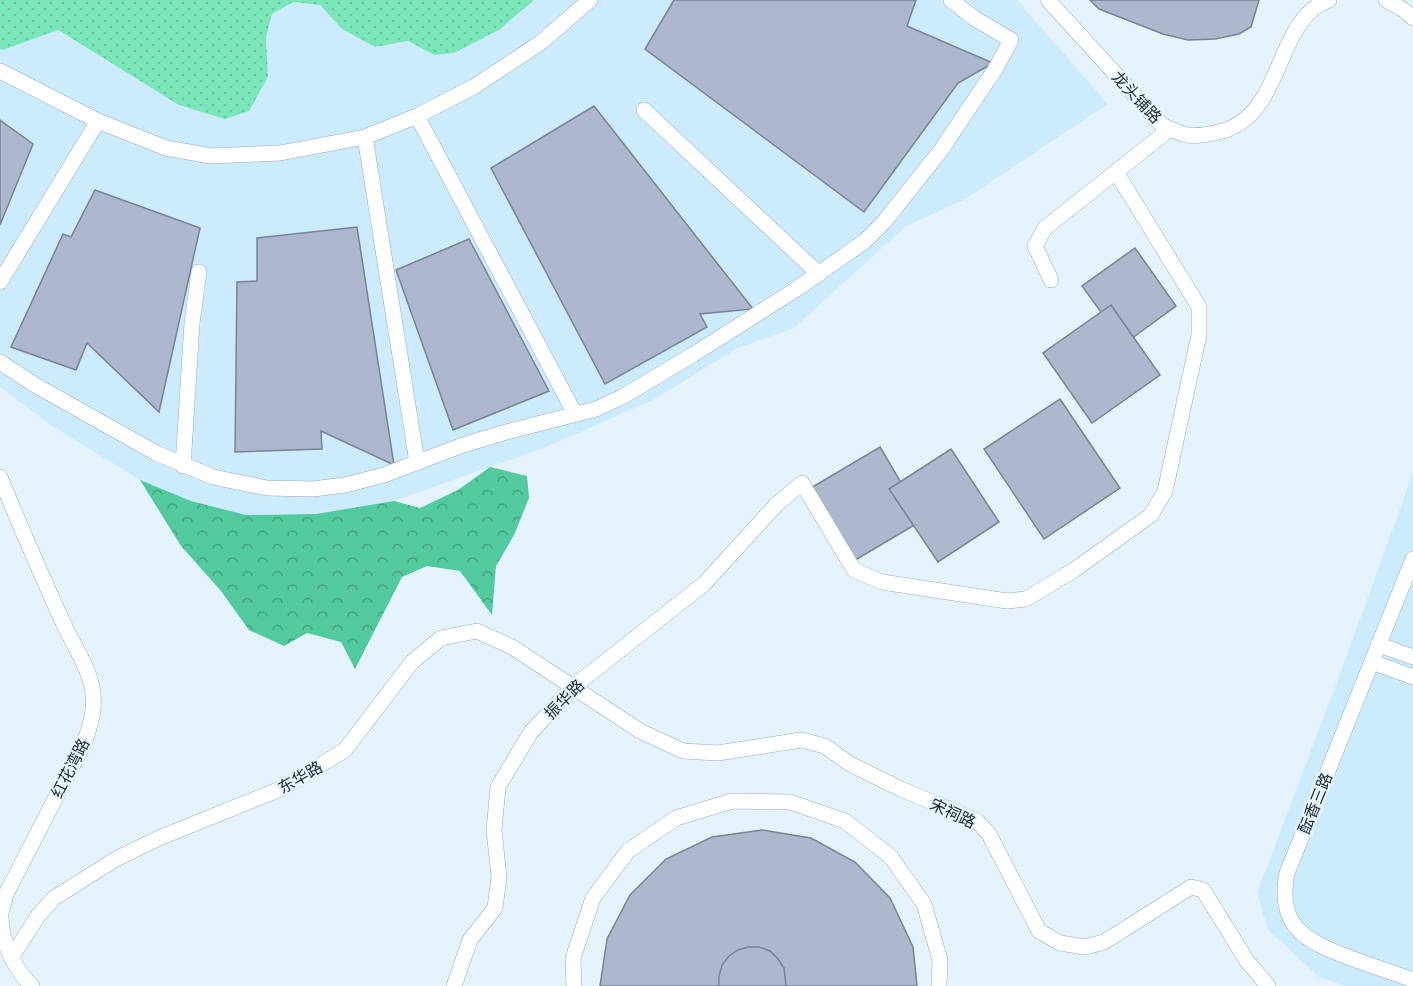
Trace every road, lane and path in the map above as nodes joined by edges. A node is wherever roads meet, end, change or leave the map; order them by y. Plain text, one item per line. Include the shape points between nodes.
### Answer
1 (590, 0) edge
2 (951, 0) edge
3 (1048, 0) edge
4 (1329, 0) edge
5 (1386, 0) edge
6 (1413, 18) edge
7 (0, 71) edge
8 (644, 110) dead end
9 (417, 116) junction
10 (98, 121) junction
11 (1170, 129) junction
12 (365, 137) junction
13 (1116, 172) junction
14 (199, 272) dead end
15 (819, 274) junction
16 (1051, 280) dead end
17 (0, 282) edge
18 (0, 362) edge
19 (575, 414) junction
20 (417, 462) junction
21 (183, 466) junction
22 (0, 477) edge
23 (1413, 559) edge
24 (1379, 645) junction
25 (1413, 657) edge
26 (1372, 662) junction
27 (1413, 677) edge
28 (573, 687) junction
29 (11, 958) junction
30 (1413, 980) edge
31 (32, 986) edge
32 (454, 986) edge
33 (574, 986) edge
34 (939, 986) edge
35 (1268, 986) edge

1 - 9 street via 540,43 475,86
2 - 15 street via 1011,40 941,150 884,222
3 - 11 street, 龙头铺路 via 1154,117
4 - 11 street, 龙头铺路 via 1302,19 1267,91 1249,117 1226,130 1203,135 1182,135
5 - 6 street
7 - 10 street
8 - 15 street
9 - 12 street
9 - 19 street
10 - 12 street via 166,148 211,156 280,153
10 - 17 street
11 - 13 street
12 - 20 street
13 - 16 street via 1045,228 1035,246
13 - 28 street, 振华路 via 1199,307 1199,335 1165,491 1151,515 1026,600 1007,602 882,582 854,570 802,483 776,505 704,584
14 - 21 street
15 - 19 street via 622,397
18 - 21 street
19 - 20 street
20 - 21 street via 374,478 314,489 267,488
22 - 29 street, 红花湾路 via 84,664 94,700 86,741 6,894 1,914 2,936
23 - 24 street, 酝香三路
24 - 25 street
24 - 26 street, 酝香三路
26 - 27 street
26 - 30 street, 酝香三路 via 1287,873 1285,907 1291,921 1318,946
28 - 29 street, 东华路 via 512,647 477,631 441,638 412,662 345,750 283,788 159,838 54,898
28 - 32 street, 振华路 via 531,732 498,787 494,830 499,877 495,908 470,940
28 - 35 street, 宋祠路 via 640,731 683,751 718,753 801,740 825,746 850,764 977,821 989,834 1038,931 1060,943 1085,947 1104,942 1177,894 1191,887 1203,890 1247,961
29 - 31 street, 红花湾路
33 - 34 street via 573,958 593,897 628,851 676,818 732,801 790,802 845,821 891,857 924,904 940,960

